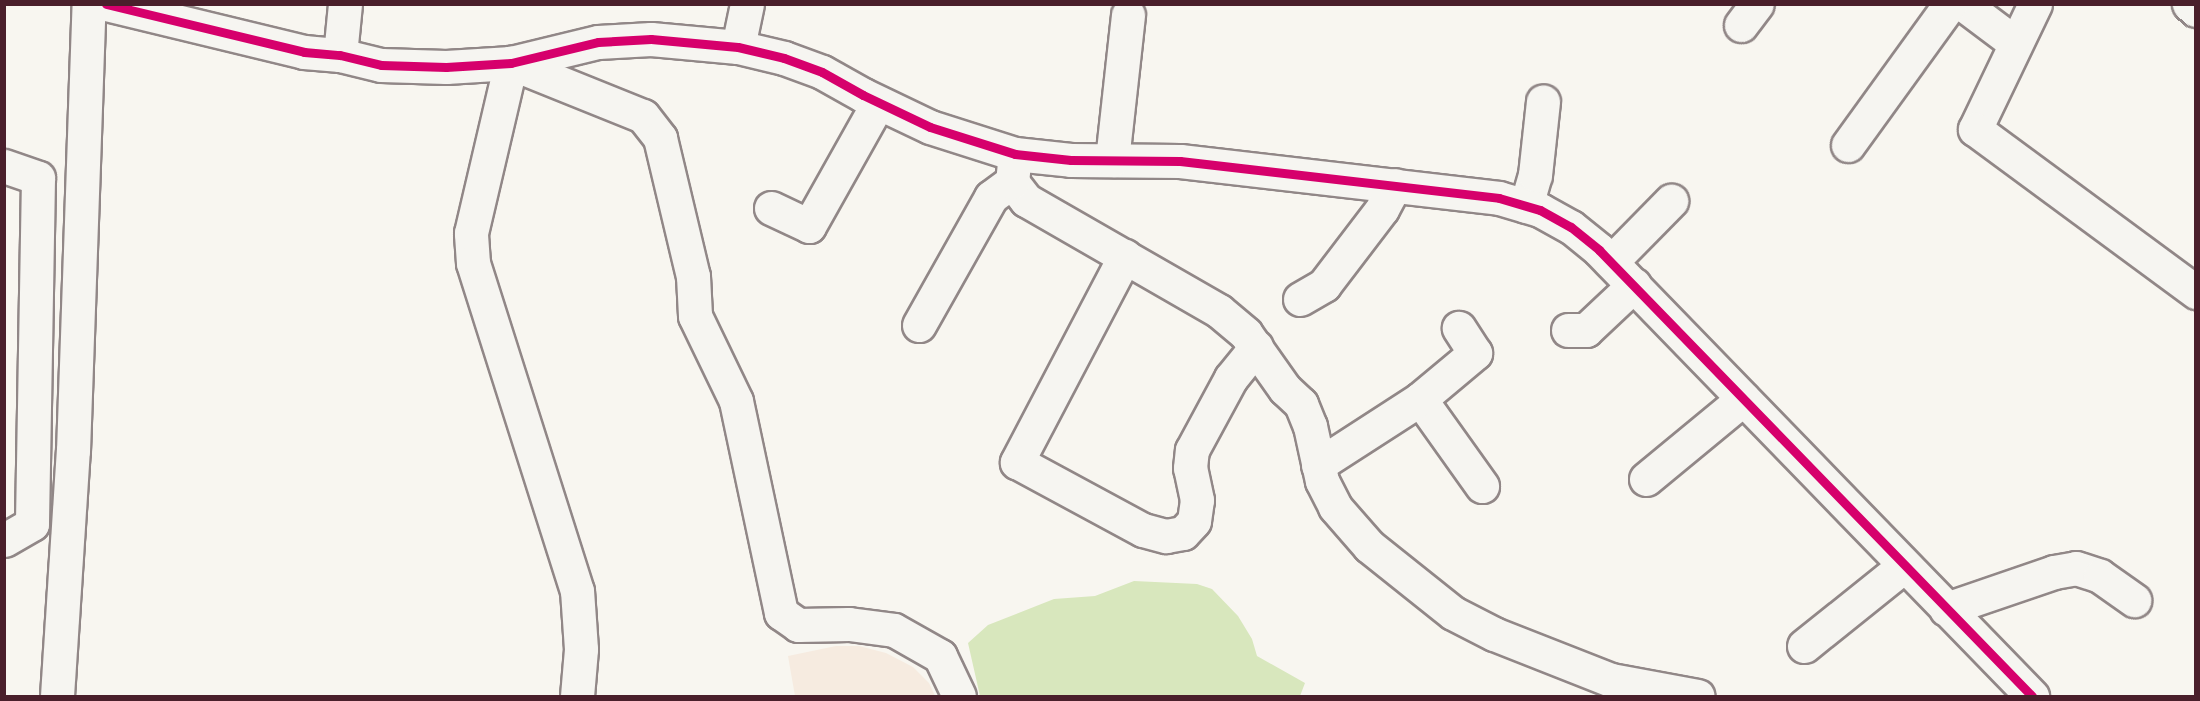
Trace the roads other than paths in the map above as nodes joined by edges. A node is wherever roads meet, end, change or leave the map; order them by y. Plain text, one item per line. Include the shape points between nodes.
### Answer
1 (89, 4) edge
2 (106, 4) edge
3 (345, 4) edge
4 (747, 4) edge
5 (1950, 4) edge
6 (1963, 4) edge
7 (2035, 4) edge
8 (2189, 4) edge
9 (2196, 10) edge
10 (1128, 15) dead end
11 (2015, 43) junction
12 (738, 47) junction
13 (340, 55) junction
14 (511, 63) junction
15 (1543, 100) dead end
16 (878, 102) junction
17 (1848, 145) dead end
18 (1112, 160) junction
19 (4, 166) edge
20 (1014, 168) junction
21 (1395, 185) junction
22 (1671, 201) dead end
23 (1526, 206) junction
24 (771, 208) dead end
25 (1125, 256) junction
26 (1611, 262) junction
27 (1634, 285) junction
28 (2196, 292) edge
29 (1300, 299) dead end
30 (919, 325) dead end
31 (1459, 328) dead end
32 (1568, 330) dead end
33 (1256, 347) junction
34 (1420, 399) junction
35 (1743, 399) junction
36 (1318, 465) junction
37 (1646, 479) dead end
38 (1482, 486) dead end
39 (4, 540) edge
40 (1904, 566) junction
41 (2134, 600) dead end
42 (1946, 609) junction
43 (1804, 646) dead end
44 (57, 696) edge
45 (577, 696) edge
46 (959, 696) edge
47 (1698, 696) edge
48 (2032, 696) edge

1 - 44 street via 73,451
2 - 13 street via 304,52
3 - 13 street
4 - 12 street
5 - 17 street
6 - 11 street
7 - 11 street
8 - 9 street
10 - 18 street
11 - 28 street via 1975,129
12 - 14 street via 651,39 598,42
12 - 16 street via 822,72
13 - 14 street via 381,65 412,67
14 - 45 street via 471,233 473,263 577,591 581,649
14 - 46 street via 643,116 660,138 693,276 695,316 736,401 781,613 798,625 849,624 894,630 940,656
15 - 23 street via 1535,175
16 - 20 street
16 - 24 street via 809,226
18 - 20 street via 1071,160
18 - 21 street via 1180,161
19 - 39 street via 38,178 32,524
20 - 25 street via 1026,200
20 - 30 street via 991,197
21 - 23 street via 1498,198
21 - 29 street via 1382,209 1324,285
22 - 26 street
23 - 26 street via 1571,227
25 - 33 street via 1219,311
25 - 33 street via 1017,462 1143,530 1166,536 1183,533 1194,521 1197,500 1190,468 1192,450 1231,378
26 - 27 street
27 - 32 street via 1586,330
27 - 35 street
31 - 34 street via 1474,353
33 - 36 street via 1301,405
34 - 36 street
34 - 38 street
35 - 37 street
35 - 40 street
36 - 47 street via 1335,507 1369,546 1453,613 1494,634 1611,680
40 - 42 street
40 - 43 street
41 - 42 street via 2100,576 2076,568
42 - 48 street

